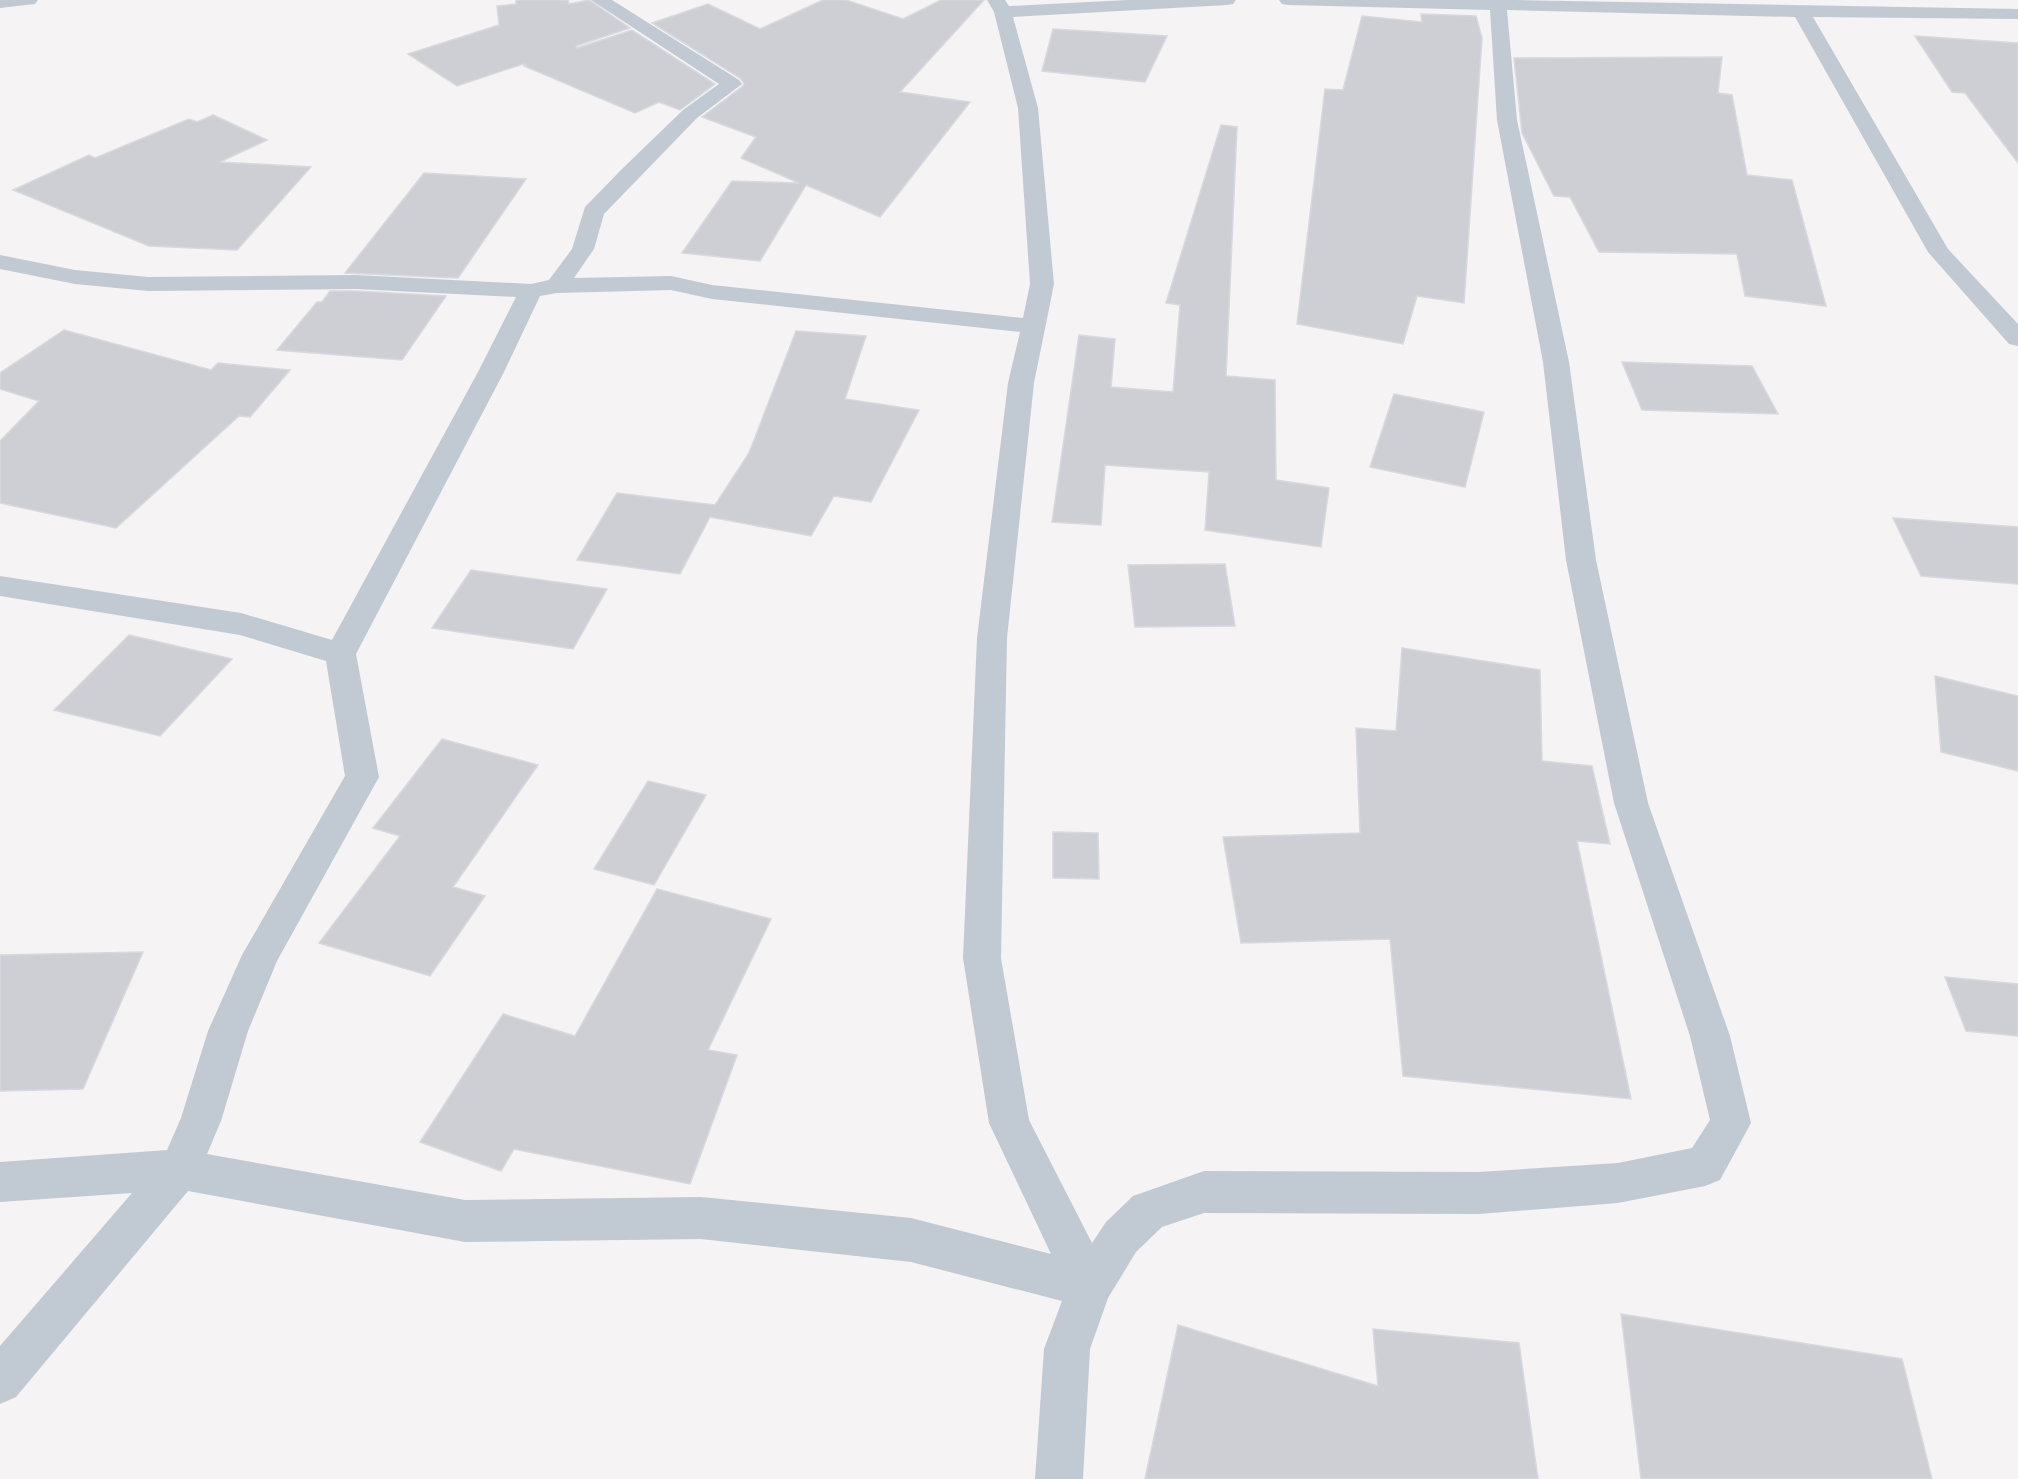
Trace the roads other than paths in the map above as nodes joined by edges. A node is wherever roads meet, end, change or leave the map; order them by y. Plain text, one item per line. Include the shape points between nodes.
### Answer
1 (29, 0) edge
2 (600, 0) edge
3 (1227, 0) edge
4 (1288, 0) edge
5 (0, 3) edge
6 (1498, 4) junction
7 (1000, 6) edge
8 (1801, 12) junction
9 (2018, 15) edge
10 (0, 262) edge
11 (544, 289) junction
12 (1032, 326) junction
13 (2018, 339) edge
14 (0, 586) edge
15 (340, 654) junction
16 (179, 1169) junction
17 (0, 1182) edge
18 (1090, 1286) junction
19 (0, 1381) edge
20 (1059, 1479) edge

1 - 5 street
2 - 11 street via 732,84 690,114 593,212 583,249
3 - 7 street
4 - 6 street
6 - 8 street
6 - 18 street via 1507,120 1556,362 1581,560 1631,803 1710,1036 1731,1123 1705,1166 1617,1183 1479,1193 1204,1192 1148,1211 1121,1237
7 - 12 street via 1028,108 1042,284
8 - 9 street
8 - 13 street via 1939,252
10 - 11 street via 75,277 148,284 356,282
11 - 12 street via 671,283 712,292
11 - 15 street via 485,383
12 - 18 street via 1021,383 992,638 982,958 1008,1123
14 - 15 street via 241,624
15 - 16 street via 362,777 261,955 228,1031 201,1121
16 - 17 street
16 - 18 street via 465,1221 701,1218 911,1240
16 - 19 street
18 - 20 street via 1067,1349

